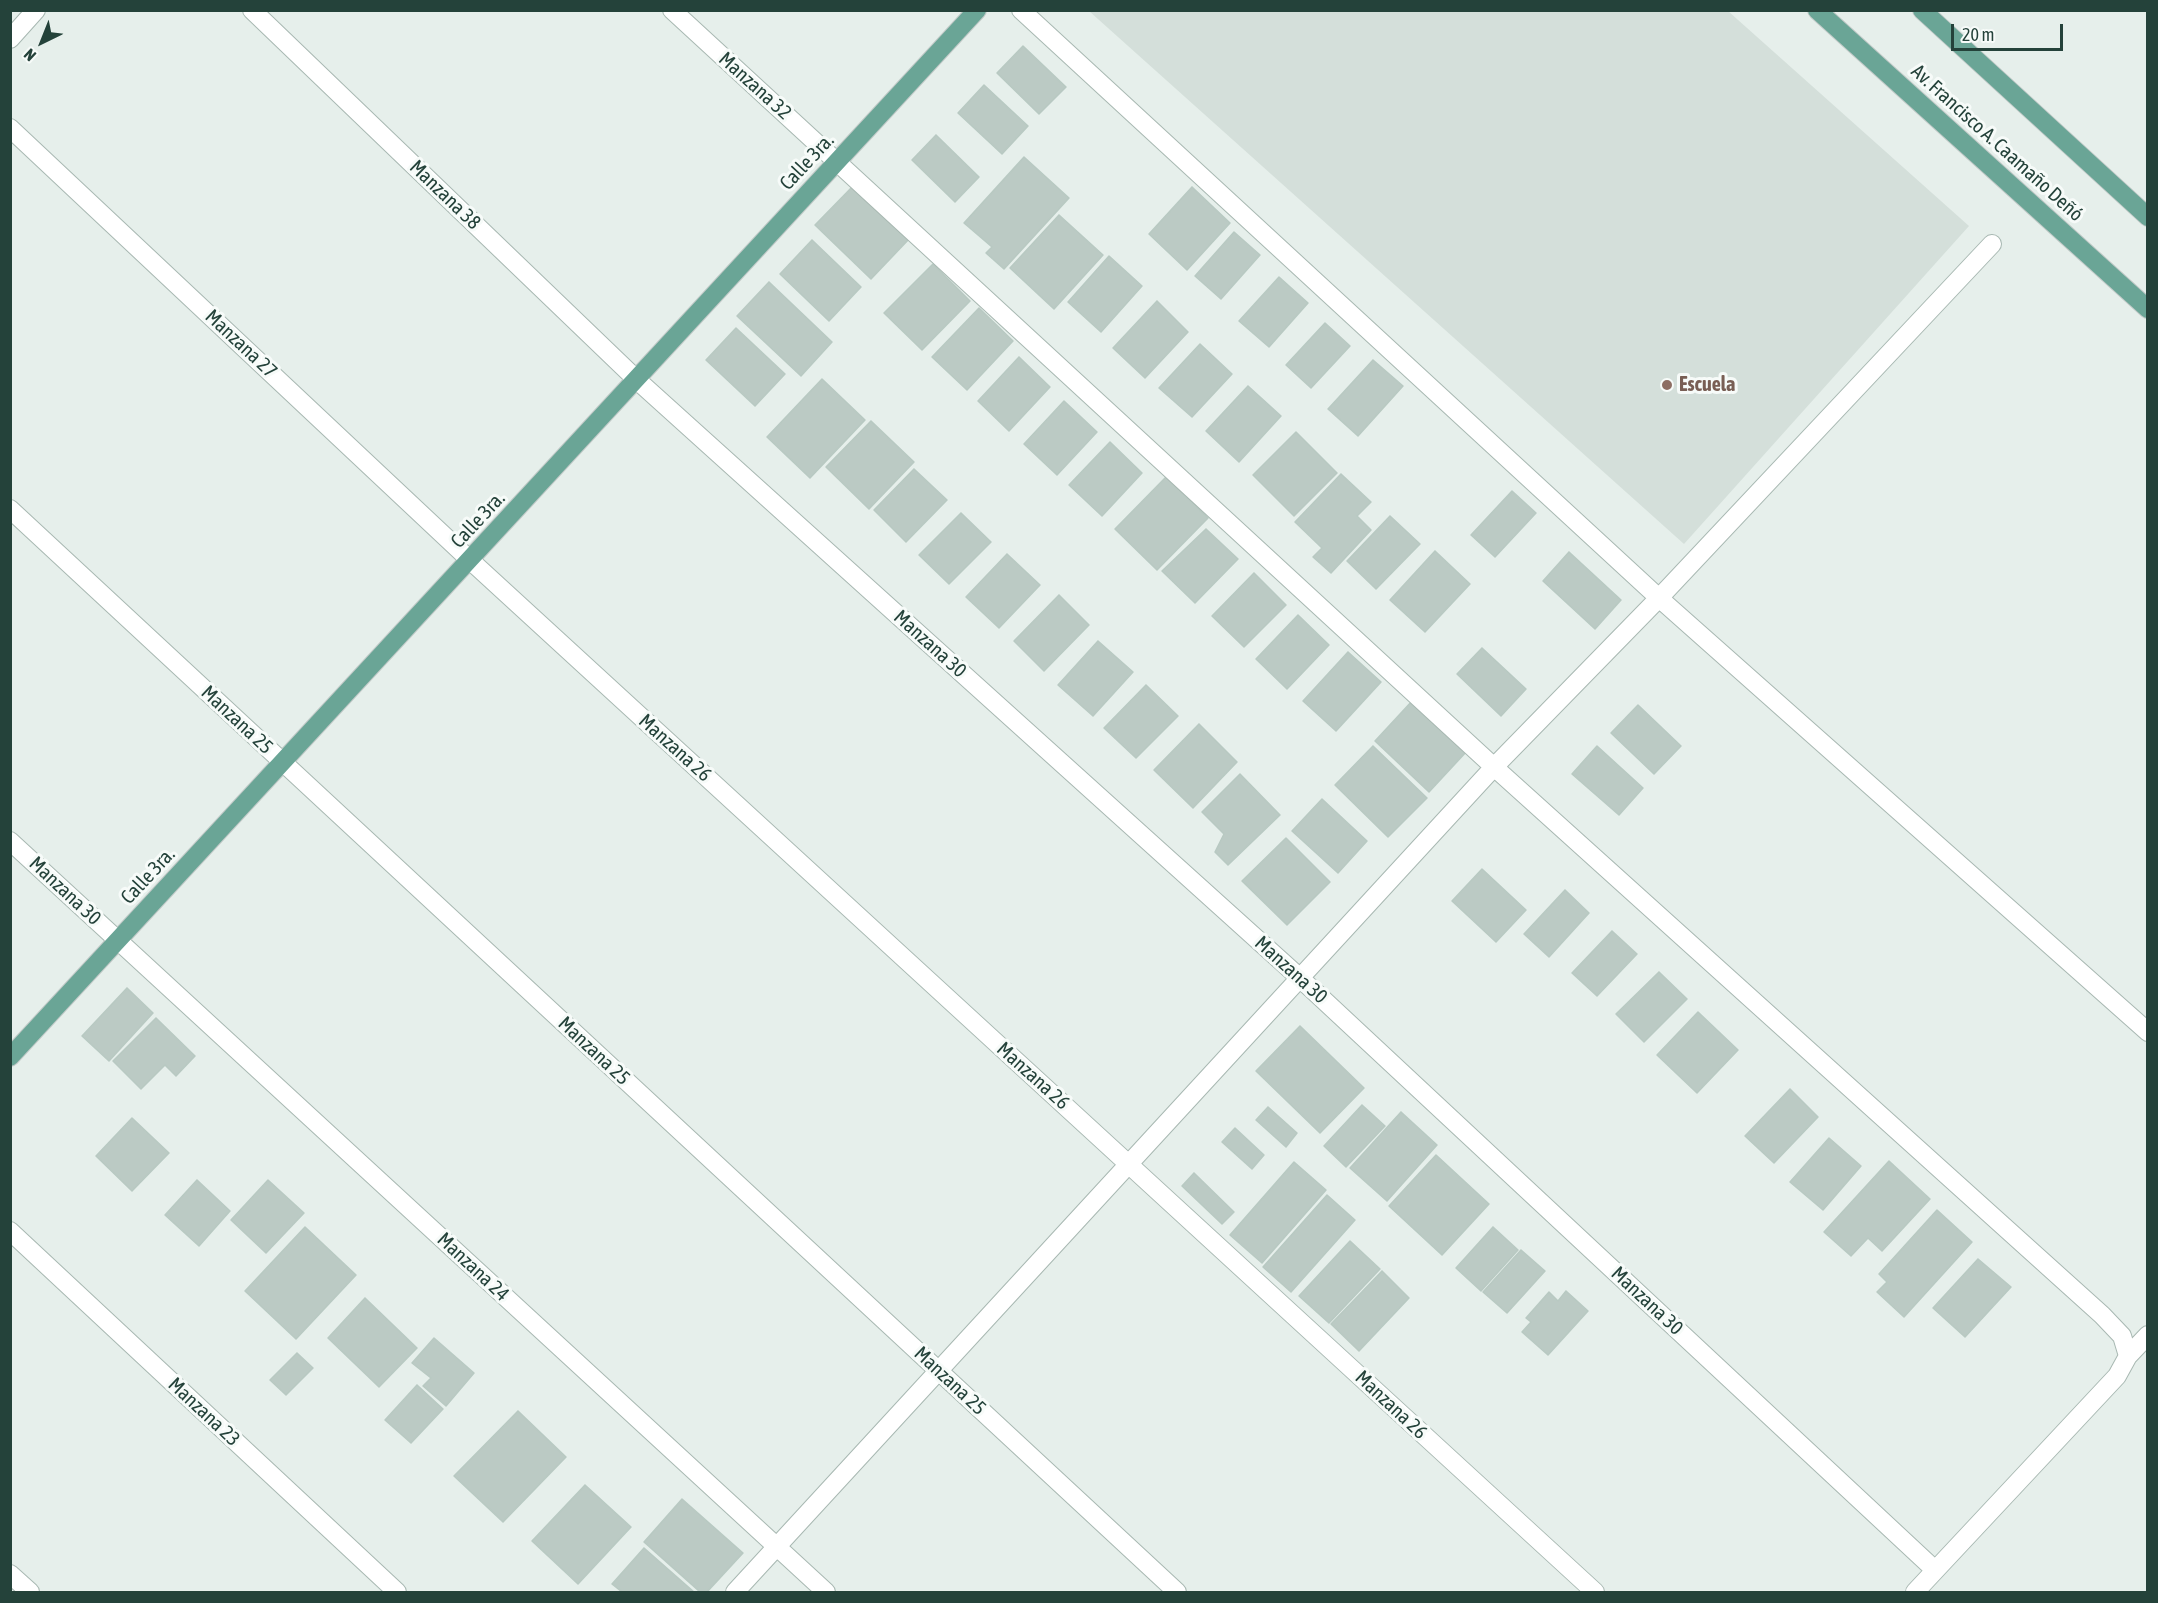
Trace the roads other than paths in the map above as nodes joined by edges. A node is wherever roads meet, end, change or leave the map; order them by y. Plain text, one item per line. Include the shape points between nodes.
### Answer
1 (36, 10) edge
2 (252, 10) edge
3 (672, 10) edge
4 (977, 10) edge
5 (1021, 10) edge
6 (1817, 10) edge
7 (1922, 10) edge
8 (10, 39) edge
9 (10, 128) edge
10 (838, 162) junction
11 (2148, 217) edge
12 (1992, 244) dead end
13 (2148, 309) edge
14 (638, 380) junction
15 (10, 509) edge
16 (471, 561) junction
17 (1659, 598) junction
18 (283, 763) junction
19 (1494, 767) junction
20 (10, 841) edge
21 (119, 942) junction
22 (1300, 978) junction
23 (2148, 1032) edge
24 (10, 1057) edge
25 (1129, 1163) junction
26 (10, 1232) edge
27 (2148, 1335) edge
28 (2128, 1356) junction
29 (939, 1371) junction
30 (777, 1547) junction
31 (1935, 1570) junction
32 (10, 1574) edge
33 (30, 1593) edge
34 (397, 1593) edge
35 (735, 1593) edge
36 (826, 1593) edge
37 (1177, 1593) edge
38 (1595, 1593) edge
39 (1915, 1593) edge

1 - 8 street
2 - 14 street, Manzana 38
3 - 10 street, Manzana 32
4 - 10 main road, Calle 3ra.
5 - 17 street
6 - 13 main road, Av. Francisco A. Caamaño Deñó
7 - 11 main road
9 - 16 street, Manzana 27
10 - 14 main road, Calle 3ra.
10 - 19 street, Manzana 32
12 - 17 street
14 - 16 main road, Calle 3ra.
14 - 22 street, Manzana 30
15 - 18 street, Manzana 25
16 - 18 main road, Calle 3ra.
16 - 25 street, Manzana 26
17 - 19 street
17 - 23 street
18 - 21 main road, Calle 3ra.
18 - 29 street, Manzana 25
19 - 22 street
19 - 28 street, Manzana 32 via 2102,1315 2122,1336
20 - 21 street, Manzana 30
21 - 24 main road, Calle 3ra.
21 - 30 street, Manzana 24
22 - 25 street
22 - 31 street, Manzana 30
25 - 29 street
25 - 38 street, Manzana 26
26 - 34 street, Manzana 23
27 - 28 street
28 - 31 street via 2117,1376
29 - 30 street
29 - 37 street, Manzana 25
30 - 35 street
30 - 36 street, Manzana 24
31 - 39 street
32 - 33 street

